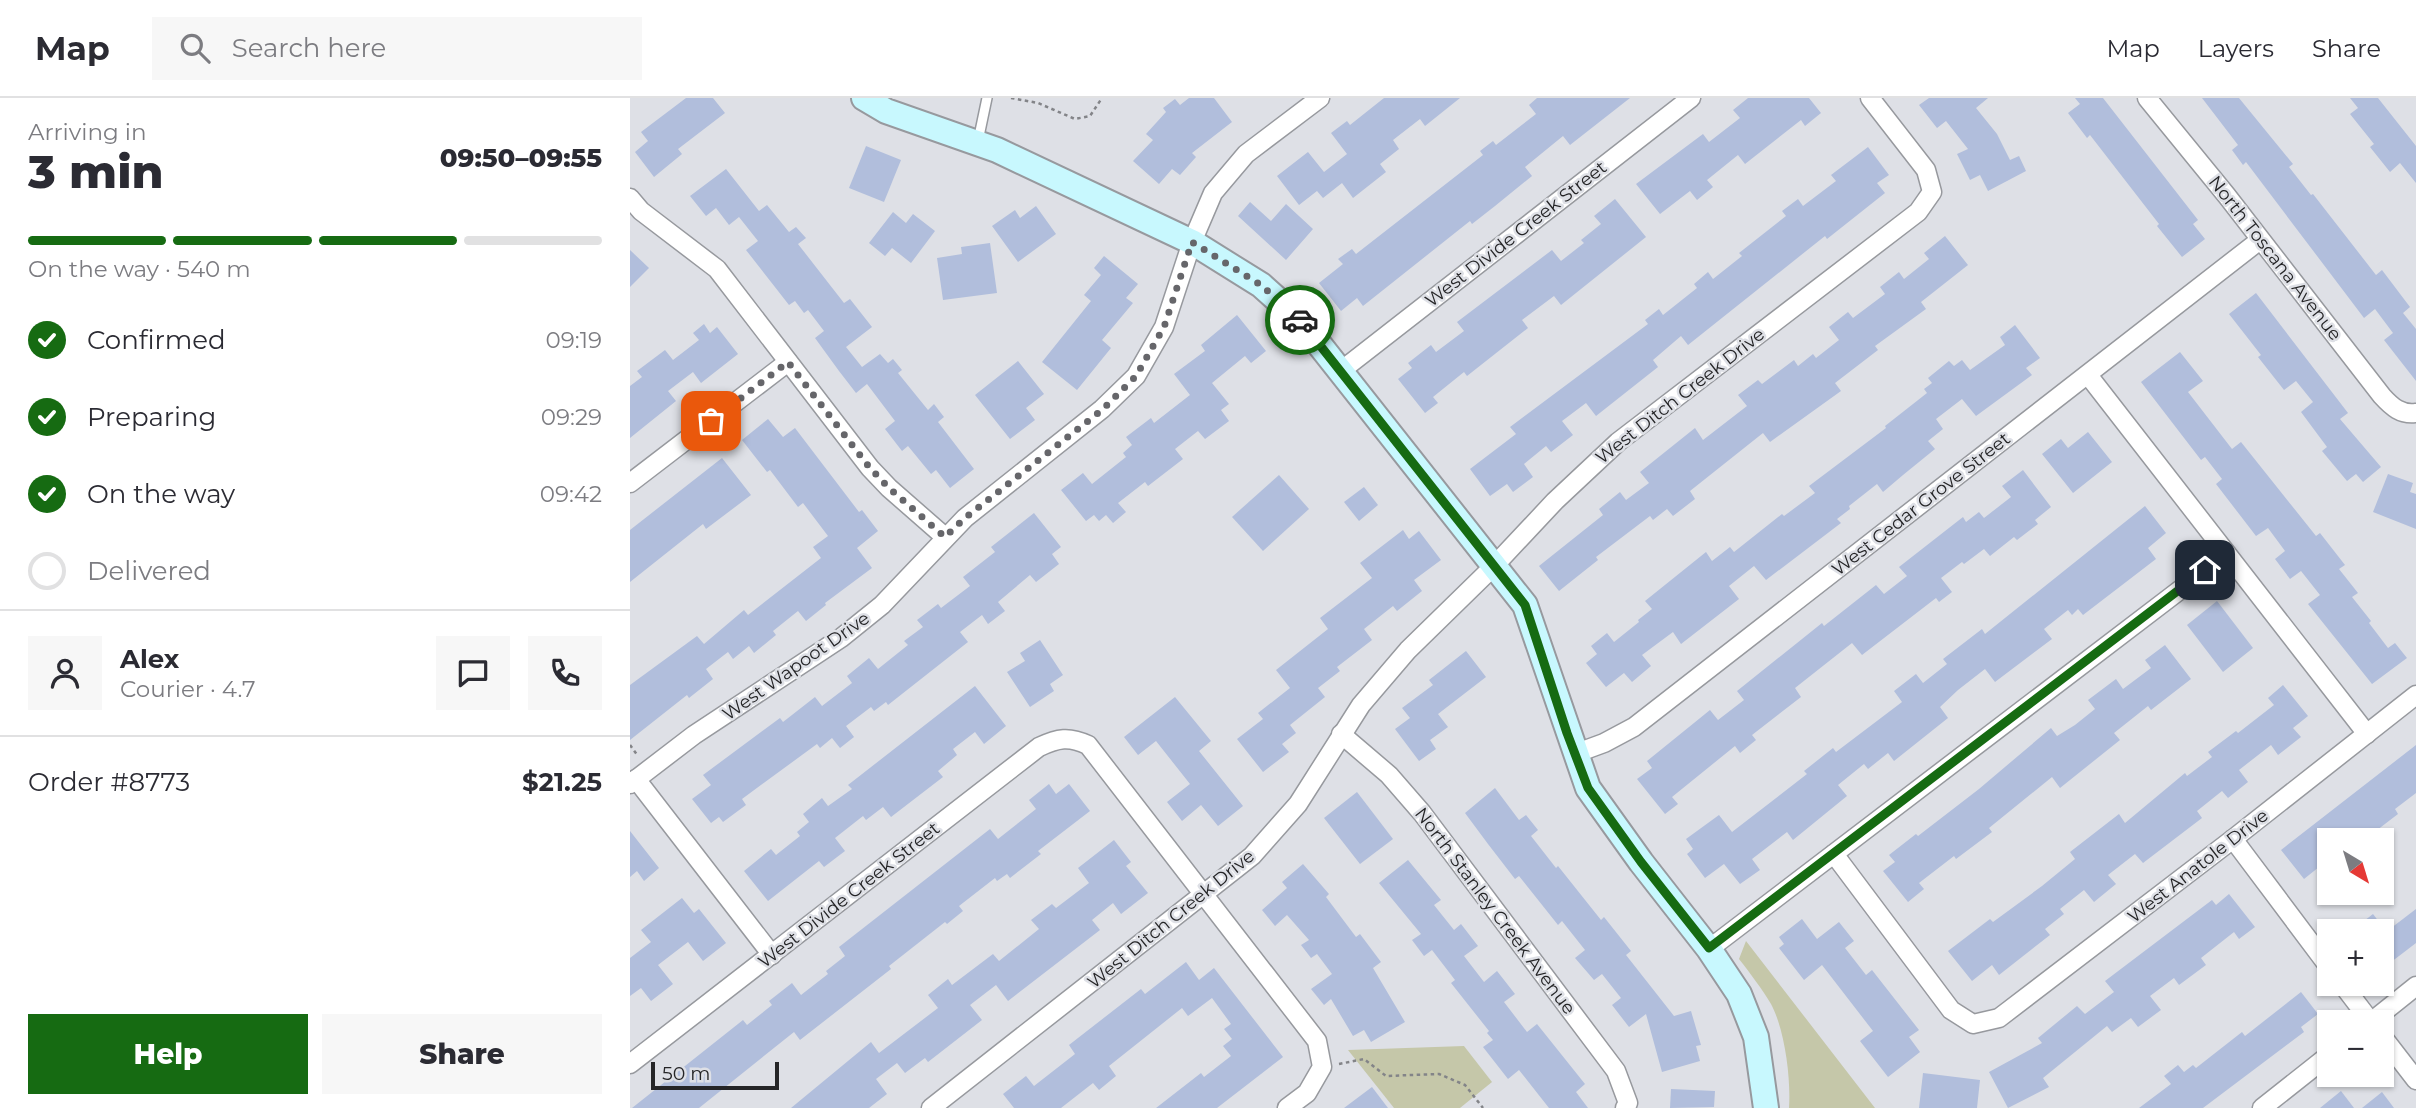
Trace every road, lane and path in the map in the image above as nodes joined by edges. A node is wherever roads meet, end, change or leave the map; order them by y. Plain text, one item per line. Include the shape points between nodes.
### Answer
1 (864, 98) edge
2 (987, 98) edge
3 (1011, 98) edge
4 (1101, 98) edge
5 (1320, 98) edge
6 (1691, 98) edge
7 (1870, 98) edge
8 (2147, 98) edge
9 (977, 143) junction
10 (630, 198) edge
11 (2260, 240) junction
12 (1192, 242) junction
13 (788, 362) junction
14 (1342, 370) junction
15 (2088, 375) junction
16 (2411, 414) edge
17 (630, 483) edge
18 (945, 537) junction
19 (2227, 554) junction
20 (1494, 566) junction
21 (2416, 695) edge
22 (1341, 734) junction
23 (2367, 734) junction
24 (1574, 754) junction
25 (633, 782) edge
26 (2233, 839) junction
27 (1834, 854) junction
28 (1204, 895) junction
29 (1709, 948) junction
30 (2317, 951) edge
31 (772, 955) junction
32 (2416, 986) edge
33 (2351, 996) edge
34 (2362, 1010) edge
35 (2386, 1010) edge
36 (2394, 1052) edge
37 (630, 1064) edge
38 (2317, 1064) edge
39 (1322, 1067) junction
40 (2416, 1080) edge
41 (1626, 1106) edge
42 (931, 1108) edge
43 (1287, 1108) edge
44 (1483, 1108) edge
45 (1766, 1108) edge
46 (2262, 1108) edge

1 - 9 street via 886,111
2 - 9 lane
3 - 4 path via 1038,103 1075,119 1090,116
5 - 12 street, West Wapoot Drive via 1246,154 1213,193
6 - 14 street, West Divide Creek Street
7 - 20 street, West Ditch Creek Drive via 1926,170 1932,192 1918,212 1618,442
8 - 11 street, North Toscana Avenue
9 - 12 street
10 - 13 street via 717,269
11 - 15 street, West Cedar Grove Street
11 - 16 street, North Toscana Avenue via 2382,396 2392,407
12 - 14 street via 1261,285 1300,320
12 - 18 street, West Wapoot Drive via 1164,327 1136,376 1102,410
13 - 17 street
13 - 18 street via 870,468
14 - 20 street
15 - 19 street
15 - 24 street, West Cedar Grove Street via 1634,727
18 - 25 street, West Wapoot Drive via 882,605 851,630 694,735
19 - 23 street
19 - 27 street
20 - 22 street, West Ditch Creek Drive via 1408,650
20 - 24 street via 1525,605
21 - 23 street, West Anatole Drive
22 - 28 street, West Ditch Creek Drive via 1298,804 1252,856
22 - 41 street, North Stanley Creek Avenue via 1389,775 1422,813 1616,1071
23 - 26 street, West Anatole Drive
24 - 29 street via 1588,788
25 - 31 street
26 - 27 street, West Anatole Drive via 1999,1018 1973,1024 1951,1010
26 - 30 street
27 - 29 street
28 - 31 street, West Divide Creek Street via 1088,745 1073,738 1056,739 1039,747
28 - 39 street via 1317,1041
28 - 42 street, West Ditch Creek Drive
29 - 45 street via 1739,994 1756,1037
31 - 37 street, West Divide Creek Street
32 - 35 street
33 - 34 street
36 - 40 street
38 - 46 street
39 - 43 street via 1307,1093
39 - 44 path via 1364,1059 1386,1076 1439,1074 1465,1085

